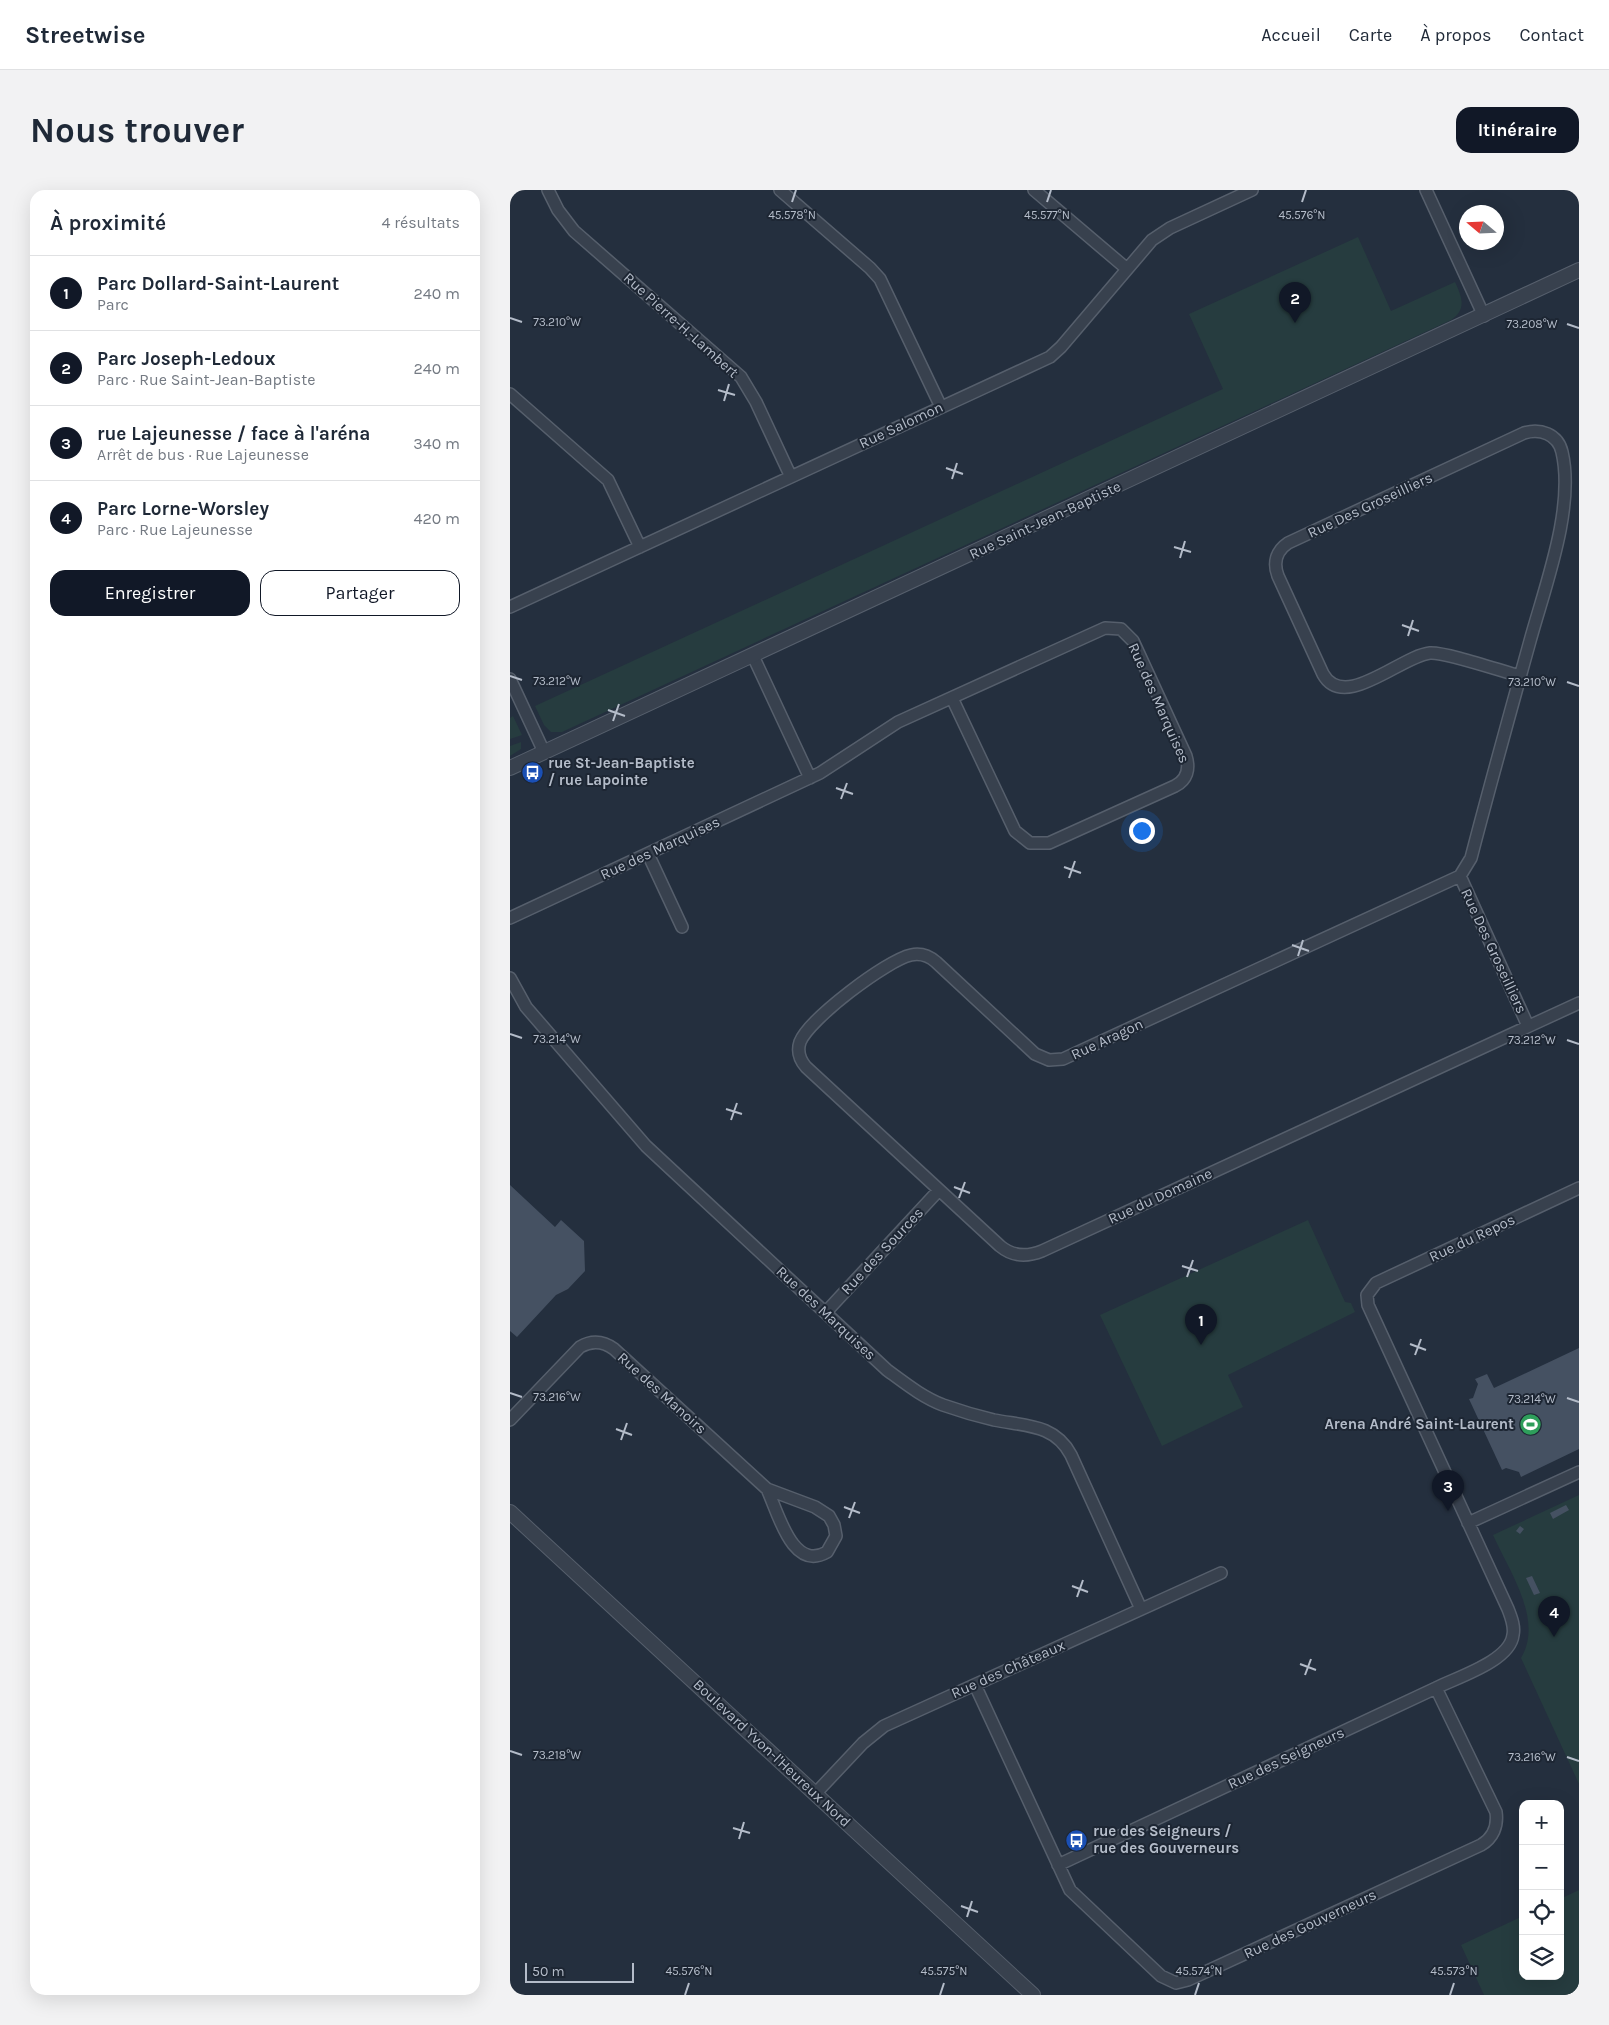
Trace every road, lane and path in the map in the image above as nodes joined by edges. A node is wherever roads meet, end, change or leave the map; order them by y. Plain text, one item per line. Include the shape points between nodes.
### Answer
1 (548, 190) edge
2 (780, 190) edge
3 (1034, 190) edge
4 (1252, 190) edge
5 (1426, 190) edge
6 (1239, 193) edge
7 (1127, 269) junction
8 (1579, 270) edge
9 (1484, 316) junction
10 (510, 394) edge
11 (941, 407) junction
12 (791, 478) junction
13 (640, 547) junction
14 (510, 607) edge
15 (753, 656) junction
16 (1520, 676) junction
17 (510, 679) edge
18 (952, 698) junction
19 (544, 752) junction
20 (510, 768) edge
21 (810, 778) junction
22 (648, 854) junction
23 (1460, 876) junction
24 (510, 918) edge
25 (682, 927) dead end
26 (510, 978) edge
27 (1579, 1003) edge
28 (1528, 1026) junction
29 (799, 1048) joint
30 (1579, 1188) edge
31 (939, 1190) junction
32 (826, 1312) junction
33 (510, 1420) edge
34 (1579, 1472) edge
35 (767, 1489) junction
36 (510, 1512) edge
37 (1468, 1523) junction
38 (1221, 1573) dead end
39 (1141, 1609) junction
40 (975, 1685) junction
41 (1436, 1688) junction
42 (815, 1794) junction
43 (1058, 1865) junction
44 (1033, 1995) edge

1 - 12 street, Rue Pierre-H.-Lambert via 574,231 741,377
2 - 11 street via 880,279
3 - 7 street
4 - 6 street, Rue Salomon
5 - 9 street
6 - 7 street, Rue Salomon via 1164,231
7 - 11 street, Rue Salomon via 1054,354
8 - 9 street, Rue Saint-Jean-Baptiste
9 - 15 street, Rue Saint-Jean-Baptiste
10 - 13 street via 608,480
11 - 12 street, Rue Salomon
12 - 13 street, Rue Salomon
13 - 14 street, Rue Salomon
15 - 19 street, Rue Saint-Jean-Baptiste
15 - 21 street
16 - 16 street, Rue Des Groseilliers via 1564,508 1562,451 1558,442 1547,433 1533,431 1524,434 1288,543 1277,554 1275,566 1278,576 1323,674 1335,686 1352,687 1430,654
16 - 23 street, Rue Des Groseilliers via 1470,858
17 - 19 street
18 - 18 street, Rue des Marquises via 1101,629 1117,628 1125,631 1132,641 1186,756 1187,774 1175,786 1049,844 1030,842 1015,830
18 - 21 street, Rue des Marquises via 894,724
19 - 20 street, Rue Saint-Jean-Baptiste
21 - 22 street, Rue des Marquises
22 - 24 street, Rue des Marquises
22 - 25 street
23 - 28 street, Rue Des Groseilliers
23 - 29 street, Rue Aragon via 1063,1059 1048,1060 1035,1054 936,962 920,954 906,957 848,994 806,1033
26 - 32 street, Rue des Marquises via 526,1007 646,1146
27 - 28 street, Rue du Domaine
28 - 31 street, Rue du Domaine via 1034,1254 1018,1256 1004,1250
29 - 31 street, Rue du Domaine via 806,1067
30 - 37 street, Rue du Repos via 1376,1283 1368,1291 1368,1305
31 - 32 street, Rue des Sources
32 - 39 street, Rue des Marquises via 887,1370 925,1396 977,1416 1040,1428 1061,1440 1071,1455
33 - 35 street, Rue des Manoirs via 576,1350 588,1343 602,1343 614,1349
34 - 37 street
35 - 35 street, Rue des Manoirs via 797,1550 813,1556 827,1552 836,1536 830,1516
36 - 42 street, Boulevard Yvon-l'Heureux Nord
37 - 41 street, Rue des Seigneurs via 1511,1616 1514,1630 1510,1644 1496,1658
38 - 39 street, Rue des Châteaux
39 - 40 street, Rue des Châteaux
40 - 42 street, Rue des Châteaux via 877,1731
40 - 43 street, Rue des Gouverneurs
41 - 43 street, Rue des Seigneurs
41 - 43 street, Rue des Gouverneurs via 1496,1812 1494,1831 1480,1845 1180,1982 1162,1976 1081,1902 1070,1890
42 - 44 street, Boulevard Yvon-l'Heureux Nord

